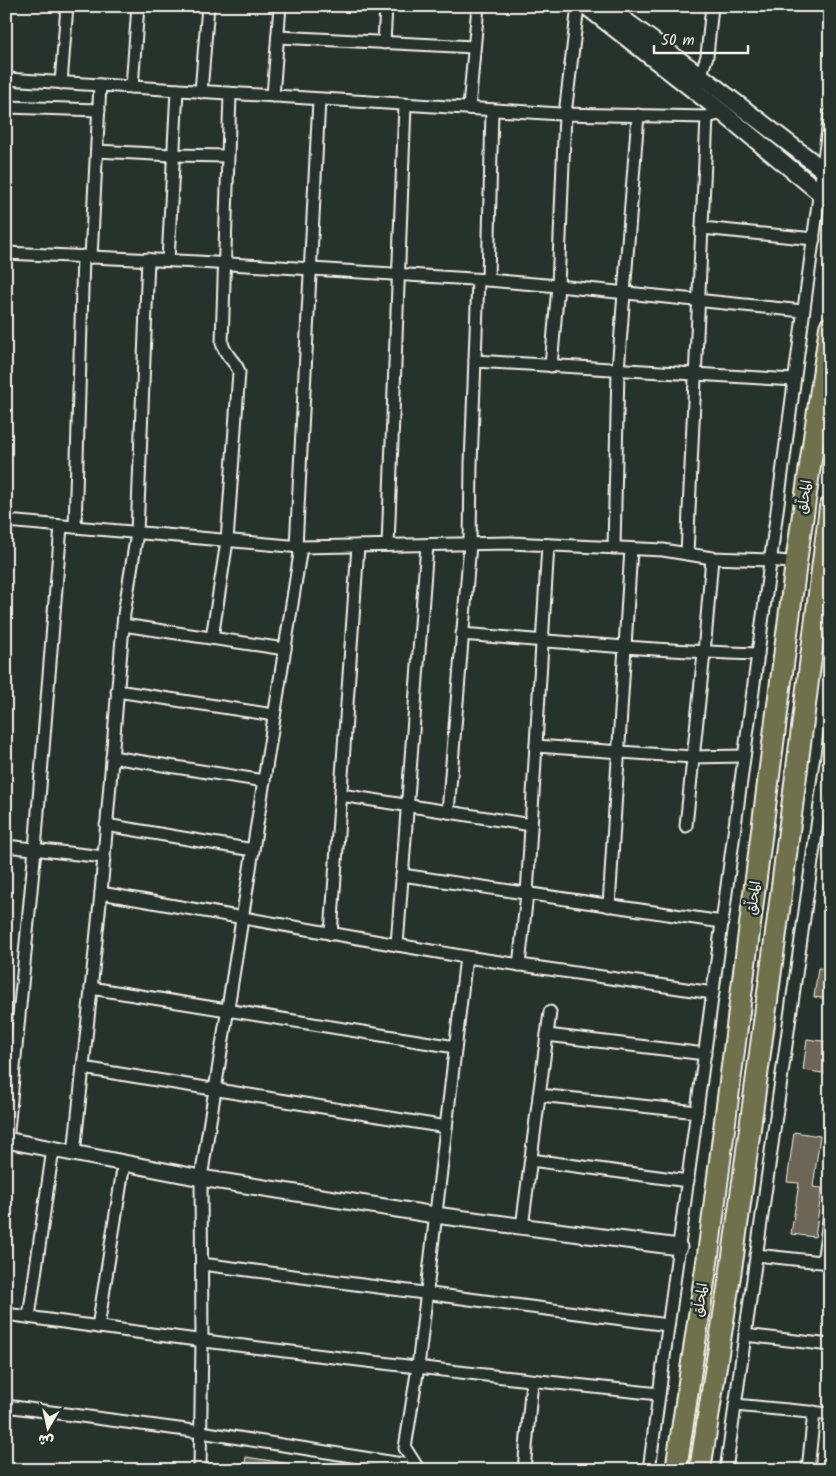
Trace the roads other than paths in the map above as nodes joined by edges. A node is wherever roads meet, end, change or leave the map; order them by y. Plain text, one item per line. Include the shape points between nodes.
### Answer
1 (67, 6) edge
2 (138, 6) edge
3 (208, 6) edge
4 (280, 6) edge
5 (386, 6) edge
6 (478, 6) edge
7 (578, 6) edge
8 (586, 6) edge
9 (712, 6) edge
10 (616, 10) edge
11 (278, 37) junction
12 (384, 42) junction
13 (474, 47) junction
14 (6, 79) edge
15 (61, 82) junction
16 (698, 84) junction
17 (100, 85) junction
18 (132, 87) junction
19 (176, 90) junction
20 (201, 92) junction
21 (230, 94) junction
22 (273, 96) junction
23 (319, 100) junction
24 (405, 105) junction
25 (6, 107) edge
26 (469, 108) junction
27 (99, 110) junction
28 (492, 110) junction
29 (565, 114) junction
30 (830, 114) edge
31 (638, 115) junction
32 (715, 115) junction
33 (97, 150) junction
34 (173, 155) junction
35 (228, 156) junction
36 (826, 170) edge
37 (825, 195) edge
38 (702, 228) junction
39 (814, 240) junction
40 (6, 253) edge
41 (87, 256) junction
42 (148, 259) junction
43 (168, 260) junction
44 (223, 264) junction
45 (311, 269) junction
46 (399, 275) junction
47 (483, 280) junction
48 (558, 286) junction
49 (624, 292) junction
50 (700, 300) junction
51 (803, 311) junction
52 (830, 327) edge
53 (475, 361) junction
54 (551, 366) junction
55 (618, 370) junction
56 (694, 373) junction
57 (794, 380) junction
58 (830, 507) edge
59 (6, 522) edge
60 (61, 526) junction
61 (75, 527) junction
62 (137, 533) junction
63 (227, 540) junction
64 (470, 544) junction
65 (388, 545) junction
66 (427, 545) junction
67 (548, 545) junction
68 (358, 546) junction
69 (299, 547) junction
70 (614, 548) junction
71 (631, 549) junction
72 (686, 554) junction
73 (712, 558) junction
74 (770, 560) junction
75 (796, 563) junction
76 (123, 625) junction
77 (462, 634) junction
78 (212, 638) junction
79 (542, 641) junction
80 (625, 647) junction
81 (285, 649) junction
82 (704, 653) junction
83 (758, 654) junction
84 (117, 691) junction
85 (274, 715) junction
86 (830, 734) edge
87 (536, 746) junction
88 (618, 751) junction
89 (744, 756) junction
90 (112, 757) junction
91 (692, 757) junction
92 (828, 766) edge
93 (264, 781) junction
94 (341, 795) junction
95 (408, 805) junction
96 (448, 812) junction
97 (106, 825) junction
98 (531, 825) junction
99 (686, 826) dead end
100 (6, 846) edge
101 (35, 849) junction
102 (253, 850) junction
103 (104, 857) junction
104 (402, 875) junction
105 (101, 894) junction
106 (527, 894) junction
107 (609, 906) junction
108 (242, 919) junction
109 (722, 922) junction
110 (332, 934) junction
111 (397, 945) junction
112 (466, 957) junction
113 (519, 965) junction
114 (91, 988) junction
115 (713, 993) junction
116 (228, 1011) junction
117 (550, 1012) dead end
118 (547, 1035) junction
119 (455, 1047) junction
120 (705, 1054) junction
121 (83, 1068) junction
122 (216, 1089) junction
123 (539, 1095) junction
124 (697, 1112) junction
125 (446, 1127) junction
126 (7, 1141) edge
127 (53, 1149) junction
128 (74, 1154) junction
129 (531, 1160) junction
130 (124, 1163) junction
131 (201, 1178) junction
132 (688, 1181) junction
133 (830, 1213) edge
134 (435, 1215) junction
135 (522, 1227) junction
136 (679, 1247) junction
137 (756, 1255) junction
138 (826, 1262) edge
139 (202, 1264) junction
140 (426, 1294) junction
141 (6, 1314) edge
142 (30, 1317) junction
143 (668, 1325) junction
144 (98, 1327) junction
145 (745, 1335) junction
146 (202, 1342) junction
147 (830, 1345) edge
148 (418, 1367) junction
149 (532, 1381) junction
150 (659, 1394) junction
151 (735, 1405) junction
152 (6, 1406) edge
153 (814, 1412) junction
154 (830, 1414) edge
155 (201, 1432) junction
156 (405, 1448) junction
157 (401, 1467) edge
158 (200, 1470) edge
159 (419, 1470) edge
160 (524, 1470) edge
161 (649, 1470) edge
162 (676, 1470) edge
163 (700, 1470) edge
164 (726, 1470) edge
165 (808, 1470) edge

1 - 15 street
2 - 18 street
3 - 20 street
4 - 11 street
5 - 12 street
6 - 13 street
7 - 29 street
8 - 16 main road
9 - 16 street via 707,56
10 - 16 main road
11 - 12 street
11 - 22 street
12 - 13 street
13 - 26 street
14 - 15 street
15 - 17 street
16 - 32 main road
16 - 36 main road
17 - 18 street
17 - 27 street
18 - 19 street
19 - 20 street
19 - 34 street
20 - 21 street
21 - 22 street
21 - 35 street
22 - 23 street
23 - 24 street
23 - 45 street
24 - 26 street
24 - 46 street
25 - 27 street
26 - 28 street
27 - 33 street
28 - 29 street
28 - 47 street
29 - 31 street
29 - 48 street
30 - 36 street
31 - 32 street
31 - 49 street
32 - 37 main road
32 - 38 street
33 - 34 street
33 - 41 street
34 - 35 street
34 - 43 street
35 - 44 street
36 - 37 street
37 - 39 street
38 - 39 street
38 - 50 street
39 - 51 street
40 - 41 street
41 - 42 street
41 - 61 street
42 - 43 street
42 - 62 street
43 - 44 street
44 - 45 street
44 - 63 street via 222,344 239,372
45 - 46 street
45 - 69 street
46 - 47 street
46 - 65 street
47 - 48 street
47 - 53 street
48 - 49 street
48 - 54 street
49 - 50 street
49 - 55 street
50 - 51 street
50 - 56 street
51 - 57 street
52 - 75 highway, المحلّق
53 - 54 street
53 - 64 street
54 - 55 street
55 - 56 street
55 - 70 street
56 - 57 street
56 - 72 street
57 - 74 street
58 - 163 highway, المحلّق via 734,1256
59 - 60 street
60 - 61 street
60 - 101 street
61 - 62 street
62 - 63 street
62 - 76 street
63 - 69 street
63 - 78 street
64 - 66 street
64 - 67 street
64 - 77 street
65 - 66 street
65 - 68 street
66 - 95 street
67 - 70 street
67 - 79 street
68 - 69 street
68 - 94 street
69 - 81 street
70 - 71 street
71 - 72 street
71 - 80 street
72 - 73 street
73 - 74 street
73 - 82 street
74 - 75 street
74 - 83 street
75 - 162 highway, المحلّق via 708,1255
76 - 78 street
76 - 84 street
77 - 79 street
77 - 96 street
78 - 81 street
79 - 80 street
79 - 87 street
80 - 82 street
80 - 88 street
81 - 85 street
82 - 83 street
82 - 91 street
83 - 89 street
84 - 85 street
84 - 90 street
85 - 93 street
86 - 92 street
87 - 88 street
87 - 98 street
88 - 91 street
88 - 107 street
89 - 91 street
89 - 109 street
90 - 93 street
90 - 97 street
91 - 99 street
92 - 137 street
93 - 102 street
94 - 95 street
94 - 110 street
95 - 96 street
95 - 104 street
96 - 98 street
97 - 102 street
97 - 103 street
98 - 106 street
100 - 101 street
101 - 103 street
101 - 126 street
102 - 108 street
103 - 105 street
104 - 106 street
104 - 111 street
105 - 108 street
105 - 114 street
106 - 107 street
106 - 113 street
107 - 109 street
108 - 110 street
108 - 116 street
109 - 115 street
110 - 111 street
111 - 112 street
112 - 113 street
112 - 119 street
113 - 115 street
114 - 116 street
114 - 121 street
115 - 120 street
116 - 119 street
116 - 122 street
117 - 118 street
118 - 120 street
118 - 123 street
119 - 125 street
120 - 124 street
121 - 122 street
121 - 128 street
122 - 125 street
122 - 131 street
123 - 124 street
123 - 129 street
124 - 132 street
125 - 134 street
126 - 127 street
127 - 128 street
127 - 142 street
128 - 130 street
129 - 132 street
129 - 135 street
130 - 131 street
130 - 144 street
131 - 134 street
131 - 139 street
132 - 136 street
133 - 138 street
134 - 135 street
134 - 140 street
135 - 136 street
136 - 143 street
137 - 138 street
137 - 145 street
139 - 140 street
139 - 146 street
140 - 143 street
140 - 148 street
141 - 142 street
142 - 144 street
143 - 150 street
144 - 146 street
145 - 147 street
145 - 151 street
146 - 148 street
146 - 155 street
148 - 149 street
148 - 156 street
149 - 150 street
149 - 160 street
150 - 161 street
151 - 153 street
151 - 164 street
152 - 155 street
153 - 154 street
153 - 165 street
155 - 157 street
155 - 158 street
156 - 157 street
156 - 159 street

